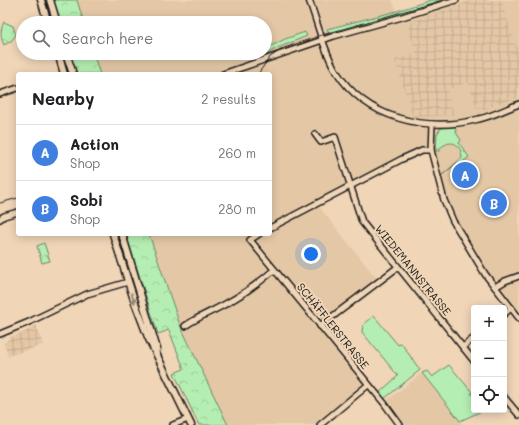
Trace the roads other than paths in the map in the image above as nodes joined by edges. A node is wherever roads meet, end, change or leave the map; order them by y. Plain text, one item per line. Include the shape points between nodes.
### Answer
1 (41, 0) edge
2 (50, 0) edge
3 (309, 0) edge
4 (456, 0) edge
5 (46, 16) edge
6 (55, 16) edge
7 (323, 40) junction
8 (272, 57) edge
9 (60, 60) edge
10 (68, 60) edge
11 (262, 60) edge
12 (63, 72) edge
13 (72, 72) edge
14 (234, 72) edge
15 (16, 89) edge
16 (0, 94) edge
17 (519, 104) edge
18 (432, 124) junction
19 (315, 134) dead end
20 (431, 150) junction
21 (350, 186) junction
22 (16, 213) edge
23 (0, 219) edge
24 (272, 227) edge
25 (114, 236) edge
26 (123, 236) edge
27 (256, 236) edge
28 (398, 267) junction
29 (274, 270) junction
30 (519, 276) edge
31 (128, 282) junction
32 (495, 287) junction
33 (511, 308) junction
34 (507, 311) edge
35 (519, 318) edge
36 (185, 326) dead end
37 (320, 326) junction
38 (0, 334) edge
39 (471, 340) edge
40 (463, 347) junction
41 (471, 356) edge
42 (166, 375) junction
43 (368, 385) junction
44 (507, 400) edge
45 (519, 415) edge
46 (189, 422) edge
47 (173, 425) edge
48 (320, 425) edge
49 (400, 425) edge

1 - 5 street
2 - 6 street
3 - 7 street
4 - 7 street
7 - 8 street
7 - 18 street via 337,72 363,101 373,108 406,121
9 - 12 street
10 - 13 street
11 - 14 street
15 - 16 street
17 - 18 street via 479,119
18 - 20 street
19 - 21 street, WIEDEMANNSTRASSE via 321,142 335,137
20 - 21 street via 417,152
20 - 32 street via 444,200 451,216 470,251
21 - 24 street
21 - 28 street, WIEDEMANNSTRASSE via 362,222
22 - 23 street
25 - 31 street
26 - 42 street
27 - 29 street, SCHÄFFLERSTRASSE via 250,240
28 - 37 street
28 - 40 street, WIEDEMANNSTRASSE
29 - 36 street via 246,292
29 - 37 street, SCHÄFFLERSTRASSE
30 - 32 street
31 - 38 street via 86,294
31 -> 42 street
32 - 33 street
33 - 34 street
33 - 35 street
37 - 43 street, SCHÄFFLERSTRASSE
39 - 40 street
40 - 41 street, WIEDEMANNSTRASSE
42 - 46 street
43 - 48 street
43 - 49 street, SCHÄFFLERSTRASSE
44 - 45 street
46 - 47 street

